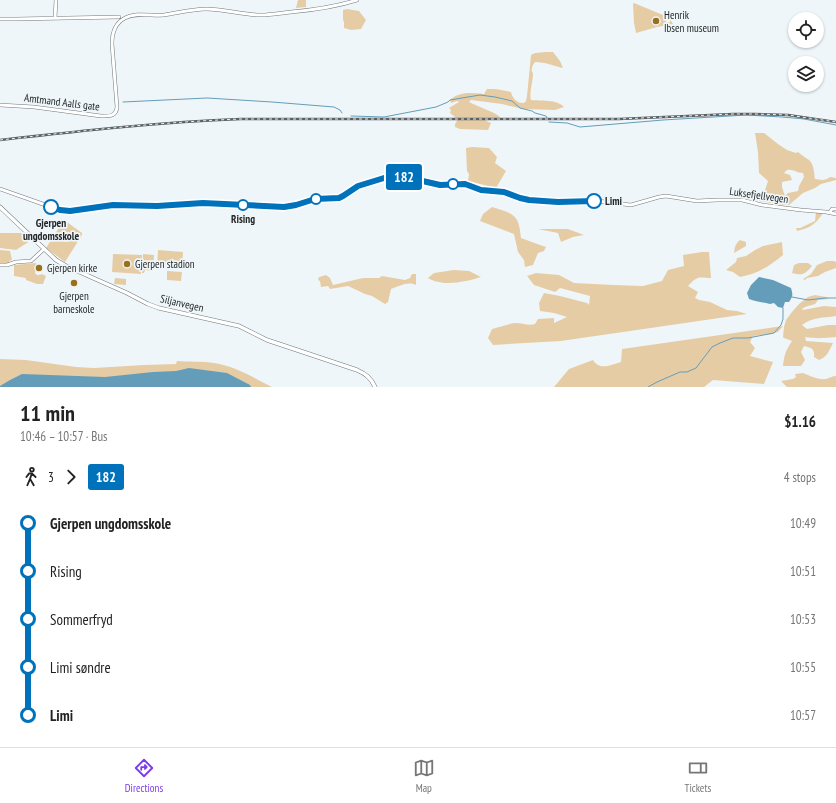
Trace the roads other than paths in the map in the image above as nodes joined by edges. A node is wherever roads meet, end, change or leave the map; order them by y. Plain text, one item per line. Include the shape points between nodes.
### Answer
1 (56, 0) edge
2 (357, 0) edge
3 (119, 17) dead end
4 (55, 18) junction
5 (0, 19) edge
6 (0, 105) edge
7 (0, 189) edge
8 (0, 208) edge
9 (836, 209) edge
10 (830, 212) junction
11 (836, 214) edge
12 (44, 249) junction
13 (0, 265) edge
14 (375, 387) edge

1 - 4 main road
2 - 6 main road, Amtmand Aalls gate via 329,7 267,15 206,9 126,17 114,29 112,38 117,107 113,115 101,116
3 - 4 main road
4 - 5 main road
7 - 10 main road, Luksefjellvegen via 67,211 113,205 203,203 280,207 315,199 339,198 362,185 384,178 400,177 440,185 465,184 529,200 600,201 632,205 666,196 694,201 742,200 762,205
8 - 12 main road, Siljanvegen
9 - 10 main road
10 - 11 main road, Luksefjellvegen
12 - 13 main road via 31,261
12 - 14 main road, Siljanvegen via 66,266 152,305 242,327 267,340 360,371 370,378

